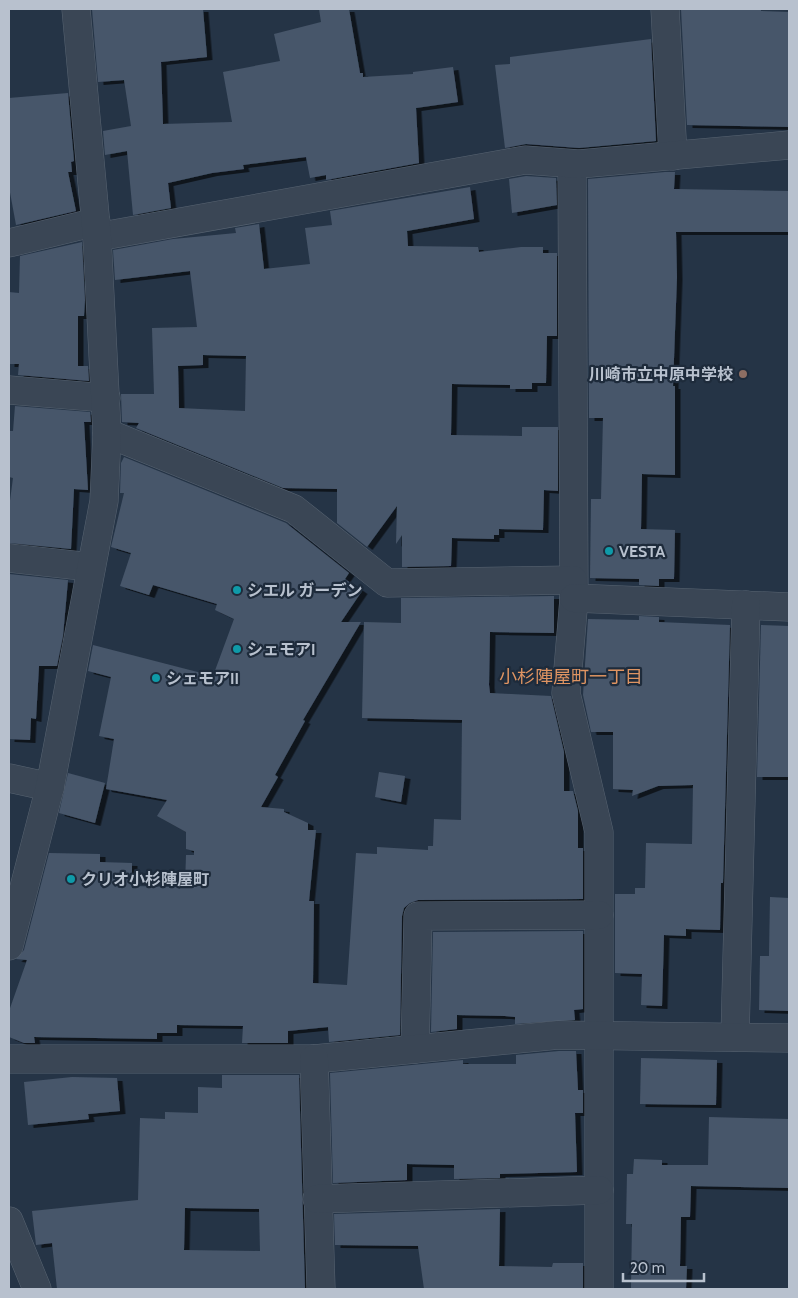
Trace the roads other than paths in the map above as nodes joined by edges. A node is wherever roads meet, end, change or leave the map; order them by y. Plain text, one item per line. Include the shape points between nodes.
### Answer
1 (76, 9) edge
2 (665, 9) edge
3 (789, 145) edge
4 (673, 156) junction
5 (572, 164) junction
6 (96, 230) junction
7 (9, 243) edge
8 (9, 390) edge
9 (106, 398) junction
10 (108, 433) junction
11 (9, 558) edge
12 (92, 567) junction
13 (574, 589) junction
14 (746, 605) junction
15 (789, 607) edge
16 (9, 778) edge
17 (50, 787) junction
18 (599, 915) junction
19 (9, 946) edge
20 (598, 1035) junction
21 (735, 1037) junction
22 (789, 1038) edge
23 (415, 1049) junction
24 (9, 1059) edge
25 (314, 1059) junction
26 (599, 1190) junction
27 (317, 1199) junction
28 (9, 1221) edge
29 (37, 1289) edge
30 (321, 1289) edge
31 (599, 1289) edge

1 - 6 street
2 - 4 street
3 - 4 street
4 - 5 street
5 - 6 street via 525,160
5 - 13 street
6 - 7 street
6 - 9 street
8 - 9 street
9 - 10 street
10 - 12 street via 104,501
10 - 13 street via 294,509 387,583
11 - 12 street
12 - 17 street
13 - 14 street
13 - 18 street via 566,693 599,832
14 - 15 street
14 - 21 street
16 - 17 street
17 - 19 street
18 - 20 street
18 - 23 street via 418,916
20 - 21 street
20 - 23 street
20 - 26 street
21 - 22 street
23 - 25 street
24 - 25 street
25 - 27 street
26 - 27 street
26 - 31 street
27 - 30 street
28 - 29 street

